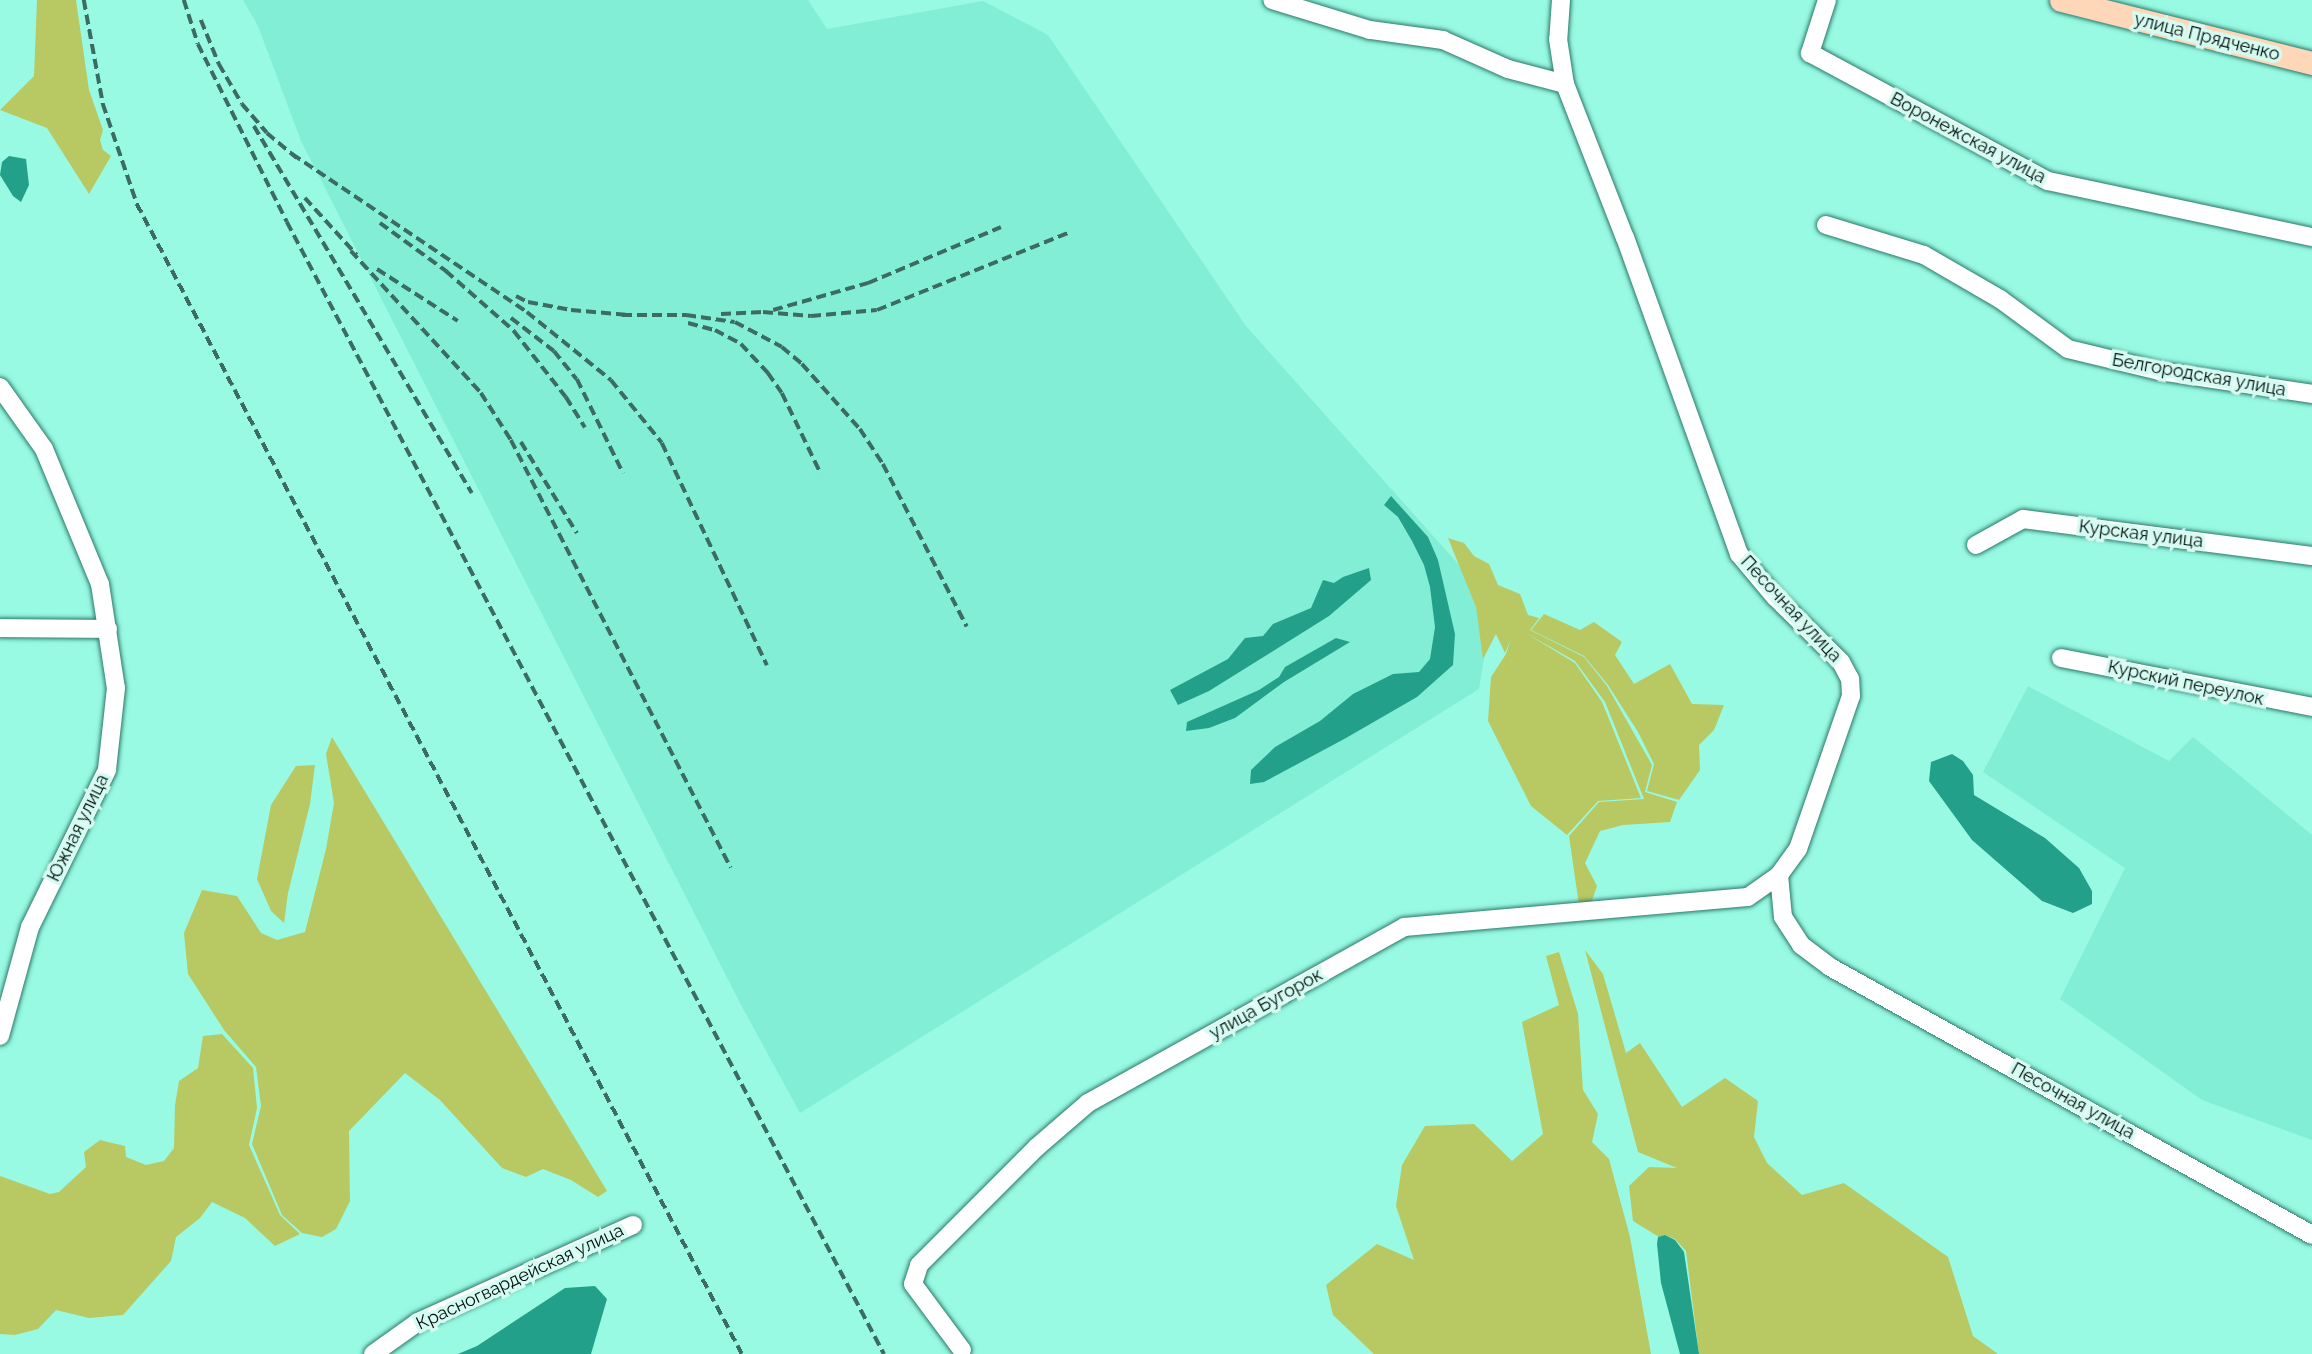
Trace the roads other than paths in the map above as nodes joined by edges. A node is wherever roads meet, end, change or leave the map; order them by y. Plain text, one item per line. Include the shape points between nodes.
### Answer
1 (1272, 0) edge
2 (1561, 0) edge
3 (1827, 0) edge
4 (2061, 0) edge
5 (2312, 62) edge
6 (1565, 84) junction
7 (1826, 225) dead end
8 (2312, 237) edge
9 (0, 387) edge
10 (2312, 394) edge
11 (1976, 545) dead end
12 (2312, 556) edge
13 (0, 628) edge
14 (108, 629) junction
15 (2061, 657) dead end
16 (2312, 707) edge
17 (1779, 875) junction
18 (0, 1036) edge
19 (633, 1226) dead end
20 (2312, 1235) edge
21 (962, 1350) dead end
22 (373, 1354) edge

1 - 6 street via 1370,30 1443,40 1508,69
2 - 6 street, Песочная улица via 1558,39
3 - 8 street, Воронежская улица via 1810,53 2048,181
4 - 5 main road, улица Прядченко
6 - 17 street, Песочная улица via 1739,554 1841,662 1850,679 1851,696 1798,849
7 - 10 street, Белгородская улица via 1924,255 2000,299 2068,349 2158,371
9 - 14 street, Южная улица via 44,449 100,584
11 - 12 street, Курская улица via 2023,519
13 - 14 street
14 - 18 street, Южная улица via 116,688 107,769 30,927
15 - 16 street, Курский переулок
17 - 20 street, Песочная улица via 1783,917 1801,945 1830,967
17 - 21 street, улица Бугорок via 1748,897 1404,927 1088,1103 1037,1147 919,1265 913,1284
19 - 22 street, Красногвардейская улица via 418,1322

